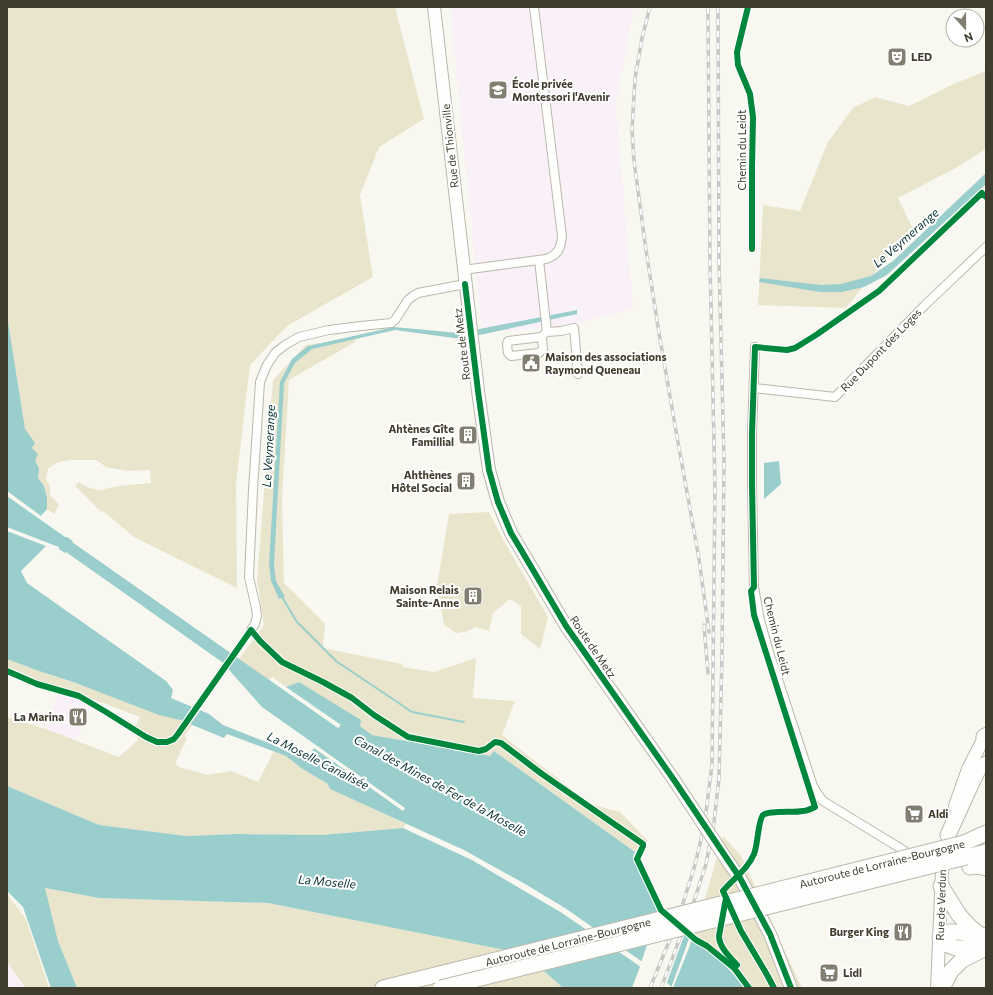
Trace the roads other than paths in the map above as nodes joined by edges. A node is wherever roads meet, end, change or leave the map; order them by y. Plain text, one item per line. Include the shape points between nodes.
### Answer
1 (434, 7) edge
2 (534, 7) edge
3 (986, 247) edge
4 (539, 260) junction
5 (464, 270) junction
6 (465, 284) junction
7 (755, 347) dead end
8 (578, 374) dead end
9 (754, 388) junction
10 (251, 630) dead end
11 (986, 737) edge
12 (986, 764) edge
13 (986, 833) edge
14 (948, 834) junction
15 (986, 838) edge
16 (986, 852) edge
17 (967, 855) junction
18 (986, 868) edge
19 (942, 873) junction
20 (940, 937) junction
21 (984, 942) edge
22 (437, 982) edge
23 (383, 988) edge
24 (791, 988) edge
25 (937, 988) edge
26 (942, 988) edge

1 - 5 main road, Rue de Thionville
2 - 4 street via 562,236 557,252 552,257
3 - 9 street, Rue Dupont des Loges via 835,397
4 - 5 street
4 - 8 street via 546,323 544,335 574,328
5 - 6 main road, Rue de Thionville
6 - 10 street via 418,293 408,300 395,320 390,323 329,330 298,338 275,353 267,365 260,382 253,490 249,577 257,616
6 - 24 main road, Route de Metz, bridge via 489,470 498,502 511,532 566,626 740,878 770,934
7 - 9 street, Chemin du Leidt
9 - 19 street, Chemin du Leidt via 754,587 768,649 813,786 823,801
11 - 14 main road, Rue de Verdun via 964,776
12 - 14 highway via 979,768
13 - 17 highway
14 - 19 main road, Rue de Verdun
15 - 17 highway, Autoroute de Lorraine-Bourgogne
16 - 17 highway, Autoroute de Lorraine-Bourgogne
17 - 18 highway via 977,866
17 - 22 highway, Autoroute de Lorraine-Bourgogne, bridge
17 - 22 highway, Autoroute de Lorraine-Bourgogne, bridge via 911,878 899,873
19 - 20 main road, Rue de Verdun
19 - 21 highway via 959,915
20 - 21 highway via 946,944 956,948
20 - 25 main road, Rue de Verdun
21 - 26 highway via 951,971
22 - 23 highway, Autoroute de Lorraine-Bourgogne

